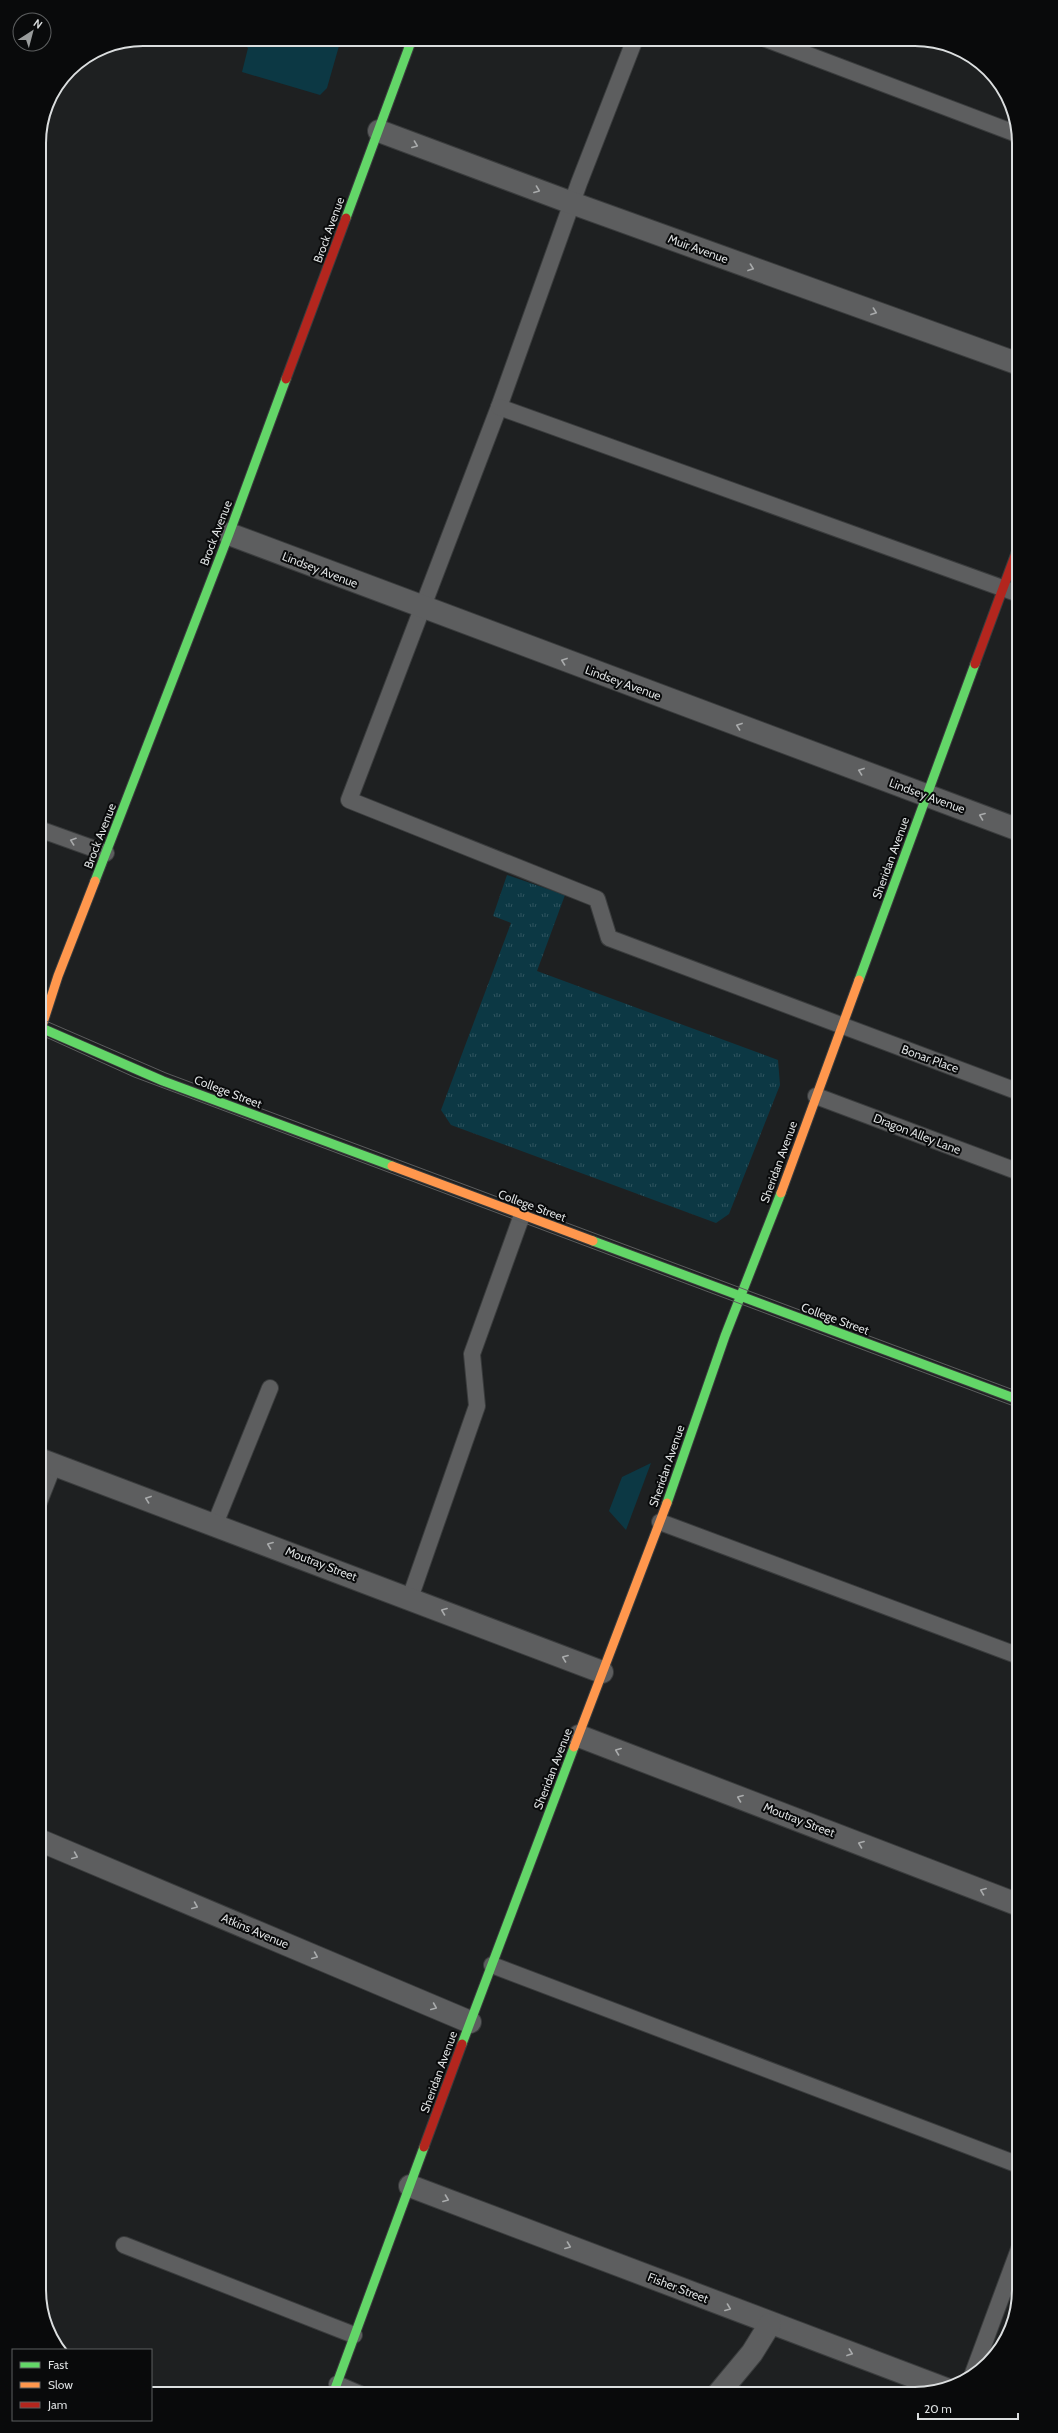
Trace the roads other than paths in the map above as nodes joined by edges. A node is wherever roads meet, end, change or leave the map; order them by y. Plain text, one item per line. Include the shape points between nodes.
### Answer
1 (409, 46) edge
2 (631, 46) edge
3 (785, 46) edge
4 (379, 131) junction
5 (1011, 131) edge
6 (572, 204) junction
7 (1012, 361) edge
8 (499, 406) junction
9 (229, 534) junction
10 (1012, 564) edge
11 (1003, 588) junction
12 (1012, 591) edge
13 (422, 608) junction
14 (927, 795) junction
15 (1012, 827) edge
16 (46, 832) edge
17 (106, 853) junction
18 (46, 1012) edge
19 (841, 1025) junction
20 (46, 1032) edge
21 (1012, 1089) edge
22 (816, 1096) junction
23 (1012, 1169) edge
24 (522, 1215) junction
25 (742, 1297) junction
26 (270, 1388) dead end
27 (1012, 1397) edge
28 (46, 1462) edge
29 (660, 1522) junction
30 (215, 1524) junction
31 (410, 1598) junction
32 (1012, 1653) edge
33 (602, 1672) junction
34 (579, 1736) junction
35 (46, 1843) edge
36 (1012, 1902) edge
37 (492, 1965) junction
38 (470, 2022) junction
39 (1012, 2162) edge
40 (410, 2186) junction
41 (124, 2245) dead end
42 (1012, 2268) edge
43 (770, 2324) junction
44 (354, 2335) junction
45 (976, 2365) edge
46 (935, 2385) edge
47 (336, 2387) edge
48 (724, 2387) edge

1 - 4 street, Brock Avenue
2 - 6 lane
3 - 5 lane
4 -> 6 street, Muir Avenue
4 - 9 street, Brock Avenue
6 -> 7 street, Muir Avenue
6 - 8 lane
8 - 11 lane
8 - 13 lane
9 - 13 street, Lindsey Avenue
9 - 17 street, Brock Avenue
10 - 11 street, Sheridan Avenue
11 - 12 lane
11 - 14 street, Sheridan Avenue
14 -> 13 street, Lindsey Avenue
13 - 19 lane, Bonar Place via 350,800 597,899 609,938
15 -> 14 street, Lindsey Avenue
14 - 19 street, Sheridan Avenue
17 -> 16 lane
17 - 18 street, Brock Avenue
19 - 21 lane, Bonar Place
19 - 22 street, Sheridan Avenue
20 - 24 street, College Street via 163,1081
22 - 23 lane, Dragon Alley Lane
22 - 25 street, Sheridan Avenue
24 - 25 street, College Street
24 - 31 lane via 472,1354 477,1406
25 - 27 street, College Street
25 - 29 street, Sheridan Avenue via 725,1336
26 - 30 lane
30 -> 28 street, Moutray Street
29 - 32 lane
29 - 33 street, Sheridan Avenue
31 -> 30 street, Moutray Street
33 -> 31 street, Moutray Street
33 - 34 street, Sheridan Avenue
36 -> 34 street, Moutray Street
34 - 37 street, Sheridan Avenue
35 -> 38 street, Atkins Avenue
37 - 38 street, Sheridan Avenue
37 - 39 lane
38 - 40 street, Sheridan Avenue
40 -> 43 street, Fisher Street
40 - 44 street, Sheridan Avenue
41 - 44 lane
42 - 45 lane
43 -> 46 street, Fisher Street
43 - 48 street via 752,2353
44 - 47 street, Sheridan Avenue

